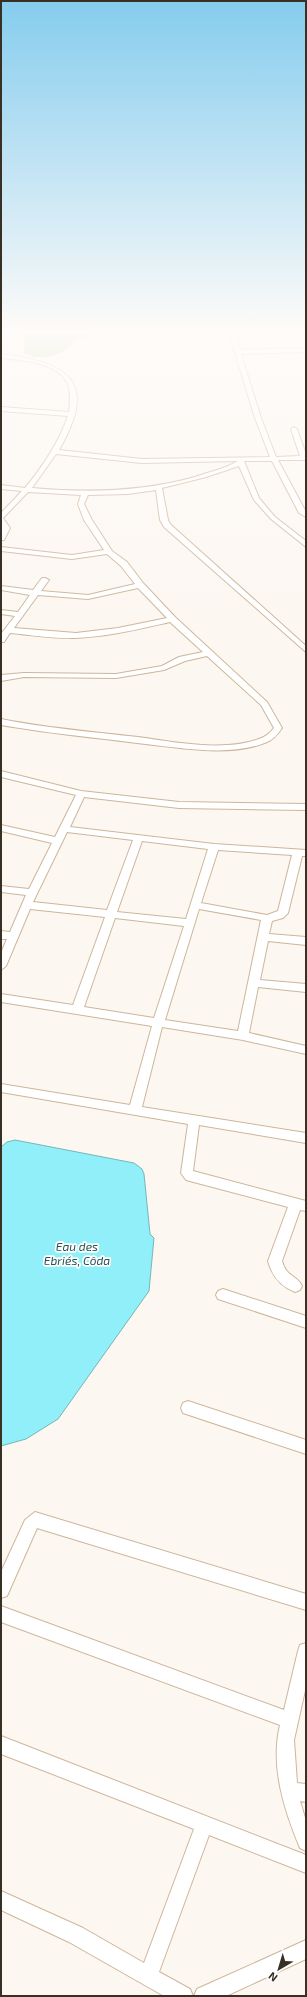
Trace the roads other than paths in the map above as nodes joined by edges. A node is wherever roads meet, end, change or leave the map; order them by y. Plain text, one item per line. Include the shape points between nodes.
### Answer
1 (69, 426) edge
2 (261, 426) edge
3 (294, 429) dead end
4 (56, 452) junction
5 (305, 458) edge
6 (274, 459) junction
7 (242, 461) junction
8 (1, 488) edge
9 (159, 488) junction
10 (25, 490) junction
11 (84, 493) junction
12 (306, 516) edge
13 (1, 519) edge
14 (1, 538) edge
15 (306, 545) edge
16 (1, 549) edge
17 (109, 552) junction
18 (45, 580) dead end
19 (140, 585) junction
20 (1, 588) edge
21 (35, 593) junction
22 (1, 612) edge
23 (19, 614) junction
24 (172, 619) junction
25 (8, 630) junction
26 (306, 638) edge
27 (1, 640) edge
28 (296, 641) junction
29 (306, 650) edge
30 (208, 653) junction
31 (1, 678) edge
32 (1, 722) edge
33 (1, 774) edge
34 (81, 794) junction
35 (306, 807) edge
36 (1, 828) edge
37 (64, 829) junction
38 (138, 839) junction
39 (58, 841) junction
40 (214, 847) junction
41 (302, 853) edge
42 (1, 889) edge
43 (32, 893) junction
44 (27, 905) junction
45 (195, 906) junction
46 (111, 915) junction
47 (267, 918) junction
48 (190, 924) junction
49 (1, 935) edge
50 (14, 936) junction
51 (263, 937) junction
52 (306, 942) edge
53 (1, 966) edge
54 (254, 983) junction
55 (306, 988) edge
56 (1, 998) edge
57 (77, 1010) junction
58 (158, 1023) junction
59 (243, 1036) junction
60 (306, 1050) edge
61 (1, 1088) edge
62 (135, 1110) junction
63 (194, 1120) junction
64 (306, 1138) edge
65 (301, 1205) edge
66 (295, 1286) dead end
67 (223, 1295) dead end
68 (306, 1322) edge
69 (188, 1408) dead end
70 (306, 1447) edge
71 (1, 1590) edge
72 (306, 1602) edge
73 (1, 1614) edge
74 (306, 1651) edge
75 (289, 1720) junction
76 (1, 1745) edge
77 (298, 1792) edge
78 (204, 1825) junction
79 (306, 1842) edge
80 (306, 1864) edge
81 (1, 1900) edge
82 (306, 1949) edge
83 (148, 1977) junction
84 (183, 1996) edge
85 (204, 1996) edge

1 - 4 street
2 - 6 street
3 - 5 street
4 - 7 street via 142,460
4 - 10 street
5 - 6 street
6 - 7 street
6 - 12 street via 302,513
7 - 9 street via 234,467
7 - 15 street via 256,500 273,518
8 - 10 street
9 - 11 street via 133,492
9 - 28 street via 167,525
10 - 11 street
10 - 13 street
11 - 17 street via 81,504 88,520
13 - 14 street via 6,528
16 - 17 street via 72,558
17 - 19 street via 124,564
18 - 21 street
19 - 21 street via 92,596
19 - 24 street
20 - 21 street
21 - 23 street
22 - 23 street
23 - 25 street
24 - 25 street via 134,628 84,635
24 - 30 street
25 - 27 street
26 - 28 street
28 - 29 street
30 - 31 street via 182,659 164,668 116,676 24,675
30 - 32 street via 264,704 278,728 269,738 236,745 196,747 49,731
33 - 34 street
34 - 35 street via 179,805
34 - 37 street
36 - 39 street
37 - 38 street
37 - 39 street
38 - 40 street
38 - 46 street
39 - 43 street
40 - 41 street
40 - 45 street
41 - 47 street via 283,913
42 - 43 street
43 - 44 street
44 - 46 street
44 - 50 street
45 - 47 street
45 - 48 street
46 - 48 street
46 - 57 street
47 - 51 street
48 - 58 street
49 - 50 street
50 - 53 street
51 - 52 street
51 - 54 street
54 - 55 street
54 - 59 street
56 - 57 street
57 - 58 street
58 - 59 street
58 - 62 street
59 - 60 street
61 - 62 street
62 - 63 street
63 - 64 street
63 - 65 street via 188,1175
65 - 66 street via 275,1261 277,1271 285,1281
67 - 68 street
69 - 70 street
71 - 72 street via 30,1525 35,1520
73 - 75 street
74 - 75 street
75 - 77 street via 285,1740
76 - 78 street
77 - 79 street via 296,1818
78 - 80 street
78 - 83 street
81 - 83 street via 76,1935
82 - 85 street
83 - 84 street

